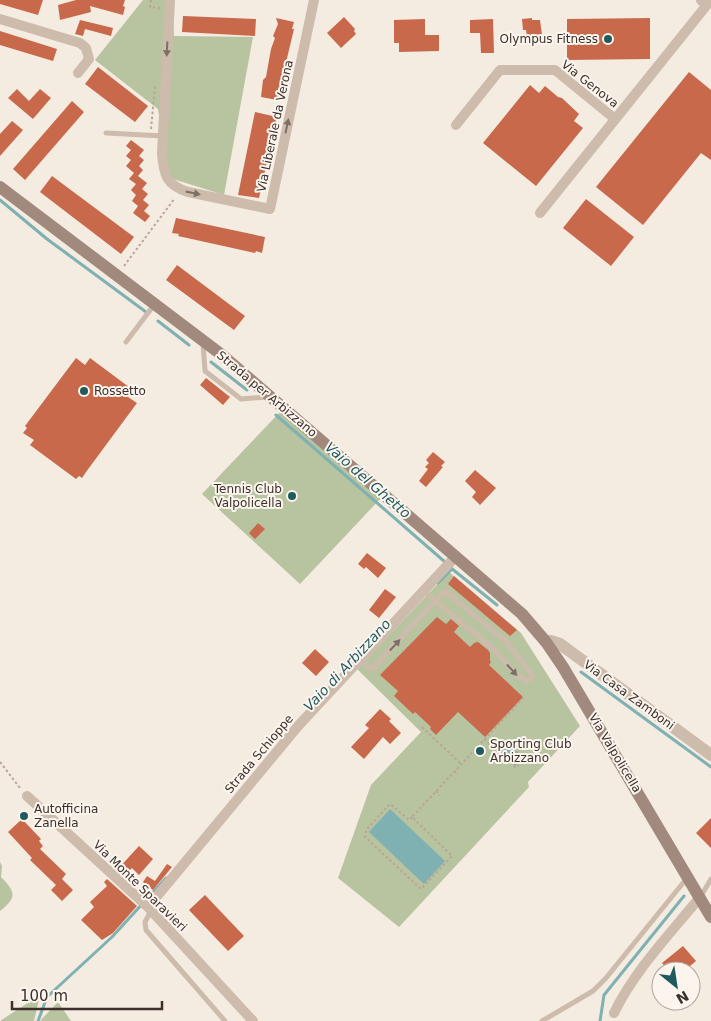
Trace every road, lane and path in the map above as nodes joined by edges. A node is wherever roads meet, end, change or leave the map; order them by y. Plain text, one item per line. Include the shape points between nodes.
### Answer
1 (151, 0) edge
2 (170, 0) edge
3 (314, 0) edge
4 (707, 1) edge
5 (162, 8) dead end
6 (0, 19) edge
7 (78, 73) dead end
8 (154, 87) dead end
9 (615, 119) junction
10 (456, 125) dead end
11 (106, 133) dead end
12 (150, 136) junction
13 (163, 136) junction
14 (0, 187) edge
15 (180, 190) junction
16 (540, 213) dead end
17 (116, 276) junction
18 (154, 304) junction
19 (202, 340) junction
20 (126, 342) dead end
21 (271, 397) junction
22 (456, 556) junction
23 (424, 591) junction
24 (434, 600) junction
25 (522, 614) joint
26 (546, 642) junction
27 (359, 660) junction
28 (524, 698) dead end
29 (422, 727) dead end
30 (434, 733) dead end
31 (431, 736) junction
32 (484, 739) junction
33 (474, 750) junction
34 (478, 753) dead end
35 (499, 753) junction
36 (711, 755) edge
37 (0, 762) edge
38 (461, 764) junction
39 (454, 771) junction
40 (458, 775) dead end
41 (436, 791) junction
42 (440, 795) dead end
43 (26, 796) joint
44 (412, 817) junction
45 (688, 878) junction
46 (711, 879) edge
47 (700, 898) junction
48 (150, 909) junction
49 (711, 917) edge
50 (614, 1013) dead end
51 (225, 1021) edge
52 (253, 1021) edge
53 (542, 1021) edge

1 - 5 path via 150,7
2 -> 13 street
15 -> 3 street, Via Liberale da Verona via 270,209
4 - 9 street, Via Genova
6 - 7 street via 80,43 86,48 88,60
8 - 12 path
9 - 10 street, Via Genova via 555,70 500,70
9 - 16 street, Via Genova
11 - 12 lane
12 - 13 lane
13 - 15 street via 163,170 168,182
14 - 17 main road, Strada per Arbizzano
15 - 17 path
17 - 18 main road, Strada per Arbizzano
18 - 19 main road, Strada per Arbizzano
18 - 20 lane
19 - 21 main road, Strada per Arbizzano
19 - 21 lane via 205,371 241,398
21 - 22 main road, Strada per Arbizzano
22 - 23 street, Strada Schioppe
22 - 25 main road, Strada per Arbizzano
23 - 24 lane
23 - 27 street, Strada Schioppe
24 -> 24 lane via 491,647 518,676 527,681 533,676 506,641 445,591
27 -> 24 lane via 374,668
25 - 26 main road, Via Valpolicella
26 - 36 street, Via Casa Zamboni via 560,644
26 - 45 main road, Via Valpolicella
27 - 48 street, Strada Schioppe via 299,725
28 - 32 path
29 - 31 path
30 - 31 path
31 - 38 path
32 - 33 path
32 - 35 path
33 - 34 path
33 - 38 path
35 - 35 path via 507,743 525,759 516,768
37 - 43 path
38 - 39 path
39 - 40 path
39 - 41 path
41 - 42 path
41 - 44 path
43 - 48 street, Via Monte Sparavieri
44 - 44 path via 452,856 421,889 365,837 366,830 390,804 409,820
45 - 47 main road, Via Valpolicella
45 - 53 lane via 593,991
46 - 47 lane
47 - 49 main road, Via Valpolicella
47 - 50 street via 644,967
48 - 51 lane via 146,930
48 - 52 street, Via Monte Sparavieri

